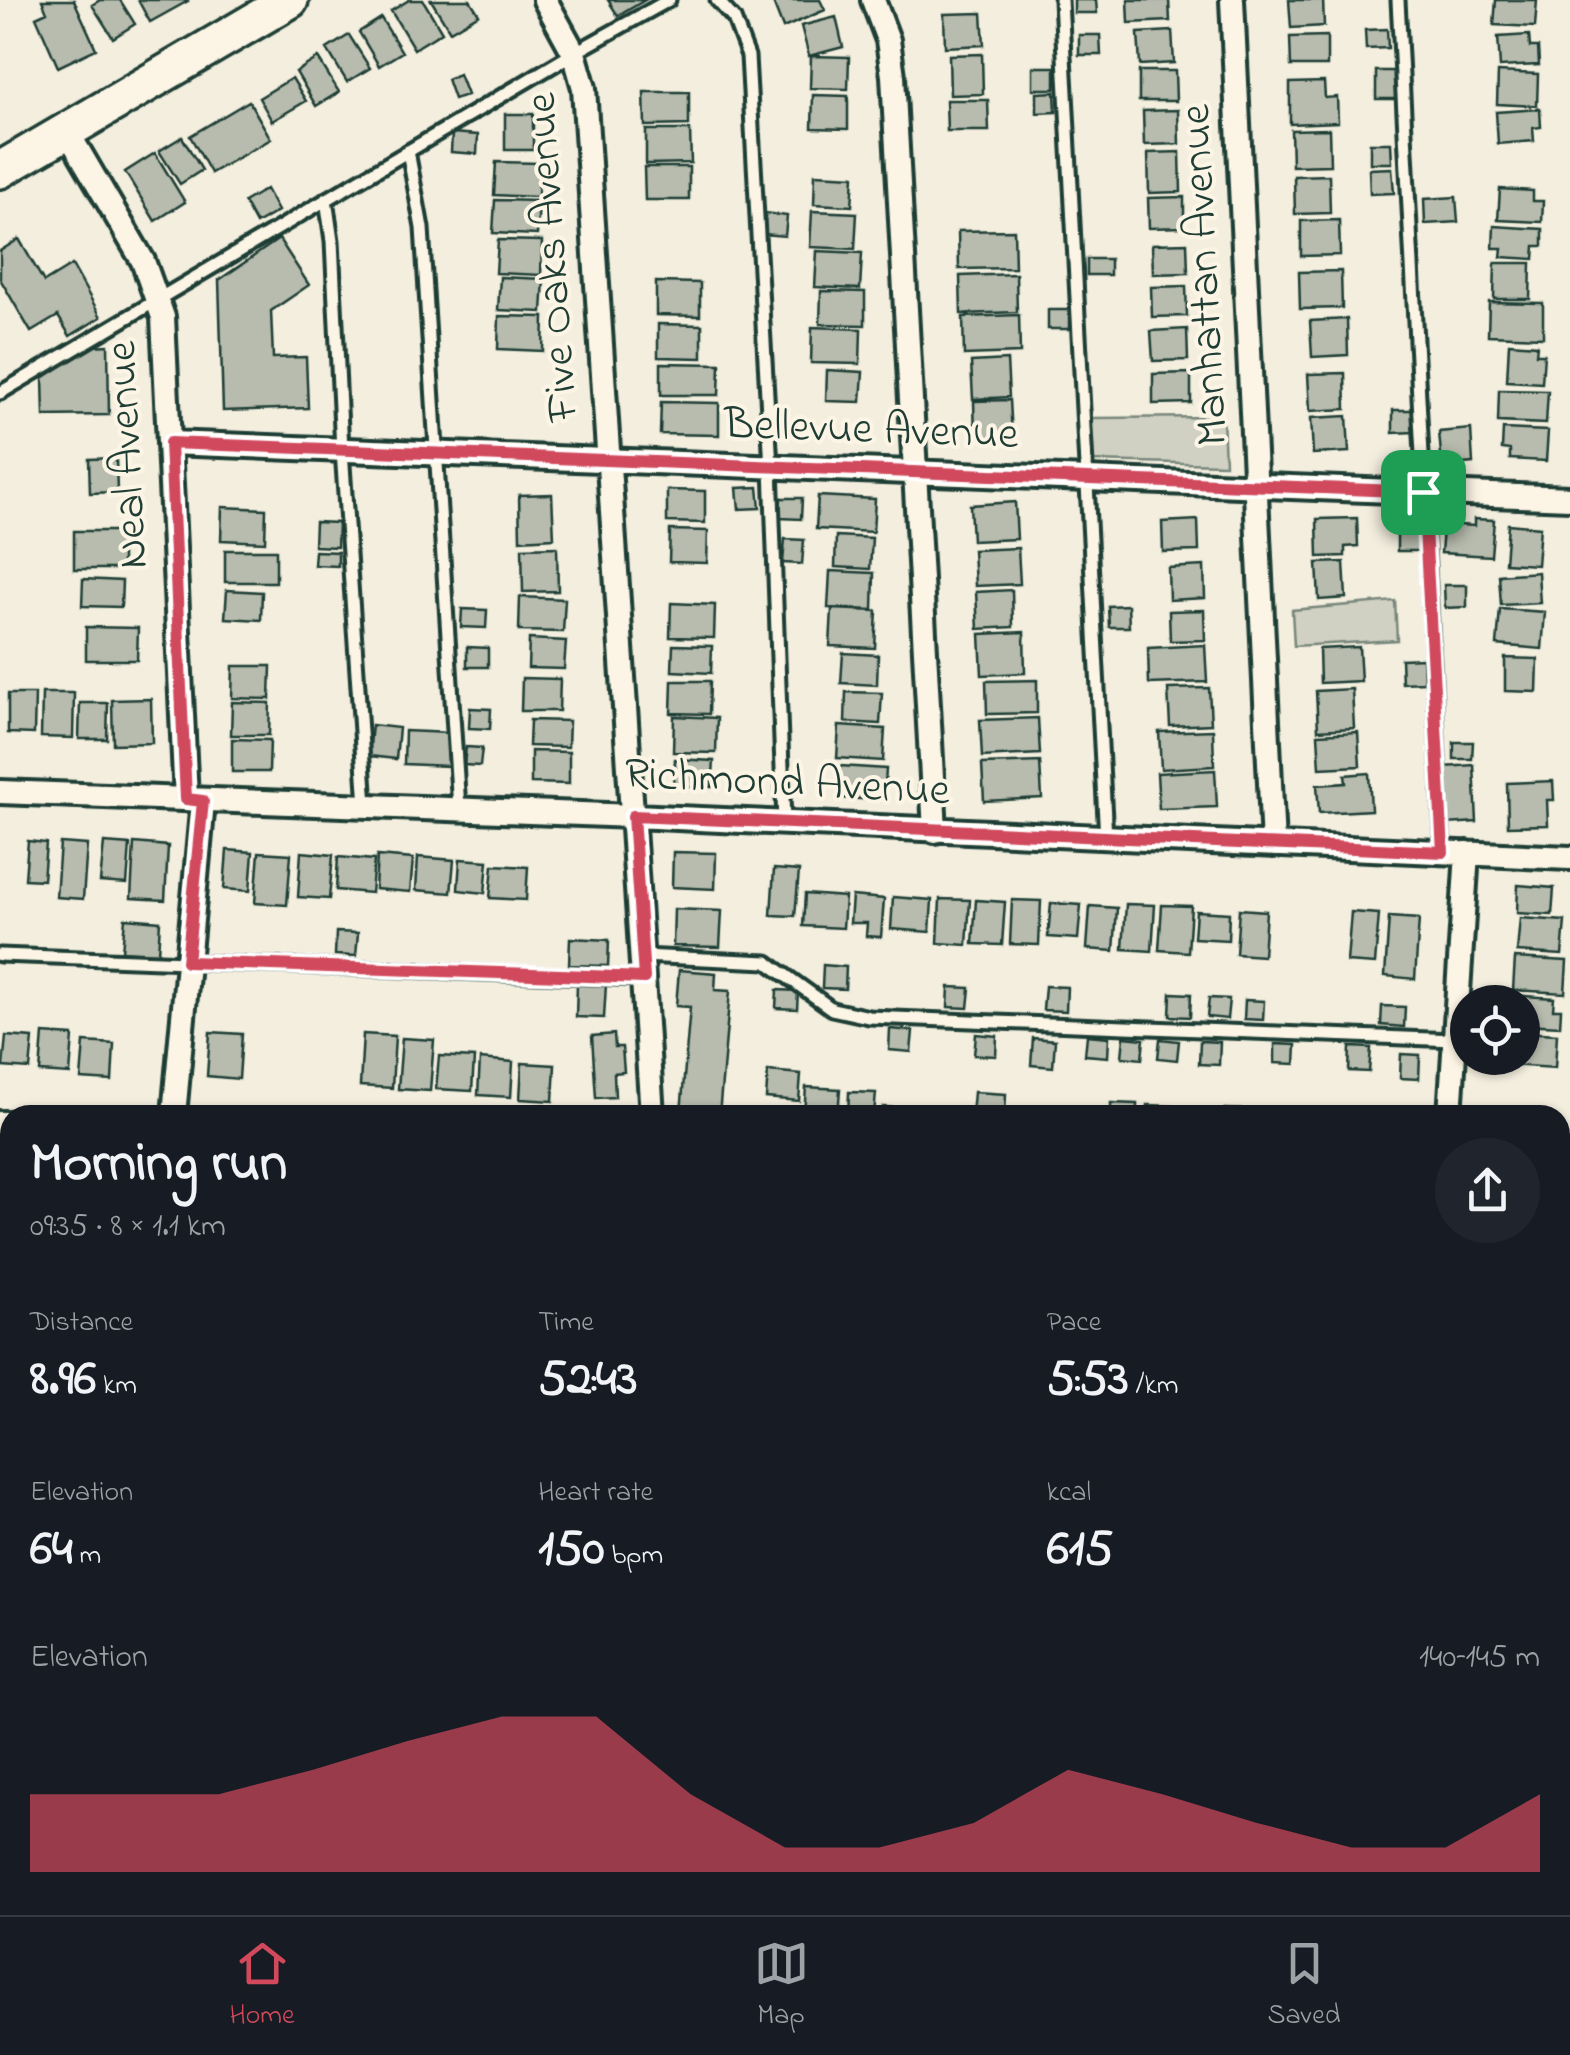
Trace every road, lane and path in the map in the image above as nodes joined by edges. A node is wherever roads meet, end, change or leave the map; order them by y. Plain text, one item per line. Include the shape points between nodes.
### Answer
1 (290, 0) edge
2 (545, 0) edge
3 (670, 0) edge
4 (717, 0) edge
5 (873, 0) edge
6 (1061, 0) edge
7 (1232, 0) edge
8 (1398, 0) edge
9 (574, 53) junction
10 (67, 132) junction
11 (408, 151) junction
12 (0, 170) edge
13 (326, 199) junction
14 (158, 298) junction
15 (0, 393) edge
16 (170, 443) junction
17 (342, 450) junction
18 (436, 454) junction
19 (610, 460) junction
20 (771, 467) junction
21 (915, 472) junction
22 (1088, 480) junction
23 (1257, 486) junction
24 (1423, 492) junction
25 (1570, 498) edge
26 (0, 792) edge
27 (194, 800) junction
28 (366, 806) junction
29 (460, 810) junction
30 (633, 816) junction
31 (784, 824) junction
32 (936, 831) junction
33 (1106, 838) junction
34 (1273, 844) junction
35 (1443, 852) junction
36 (1468, 854) junction
37 (1570, 858) edge
38 (0, 955) edge
39 (187, 962) junction
40 (643, 967) junction
41 (1459, 985) edge
42 (1450, 1040) edge
43 (1453, 1075) edge
44 (175, 1105) edge
45 (651, 1105) edge
46 (1451, 1105) edge

1 - 10 main road
2 - 9 street, Five Oaks Avenue
3 - 9 lane
4 - 20 lane via 734,19 748,56
5 - 21 street via 894,76
6 - 22 lane
7 - 23 street, Manhattan Avenue
8 - 24 lane
9 - 11 lane
9 - 19 street, Five Oaks Avenue via 584,88
10 - 12 main road
10 - 14 street, Neal Avenue
11 - 13 lane
11 - 18 lane via 422,228
13 - 14 lane
13 - 17 lane
14 - 15 lane
14 - 16 street, Neal Avenue
16 - 17 street, Bellevue Avenue
16 - 27 street, Neal Avenue
17 - 18 street, Bellevue Avenue
17 - 28 lane
18 - 19 street, Bellevue Avenue
18 - 29 lane
19 - 20 street, Bellevue Avenue
19 - 30 street, Five Oaks Avenue
20 - 21 street, Bellevue Avenue
20 - 31 lane
21 - 22 street, Bellevue Avenue
21 - 32 street
22 - 23 street, Bellevue Avenue
22 - 33 lane
23 - 24 street, Bellevue Avenue
23 - 34 street, Manhattan Avenue
24 - 25 street, Bellevue Avenue
24 - 35 lane
26 - 27 street, Richmond Avenue
27 - 28 street, Richmond Avenue
27 - 39 street, Neal Avenue
28 - 29 street, Richmond Avenue
29 - 30 street, Richmond Avenue
30 - 31 street, Richmond Avenue
30 - 40 street, Five Oaks Avenue
31 - 32 street, Richmond Avenue
32 - 33 street, Richmond Avenue
33 - 34 street, Richmond Avenue
34 - 35 street, Richmond Avenue
35 - 36 street, Richmond Avenue
36 - 37 street, Richmond Avenue
36 - 41 street
38 - 39 lane
39 - 40 lane
39 - 44 street, Neal Avenue
40 - 42 lane via 767,962 832,1009 869,1017
40 - 45 street, Five Oaks Avenue
43 - 46 street

